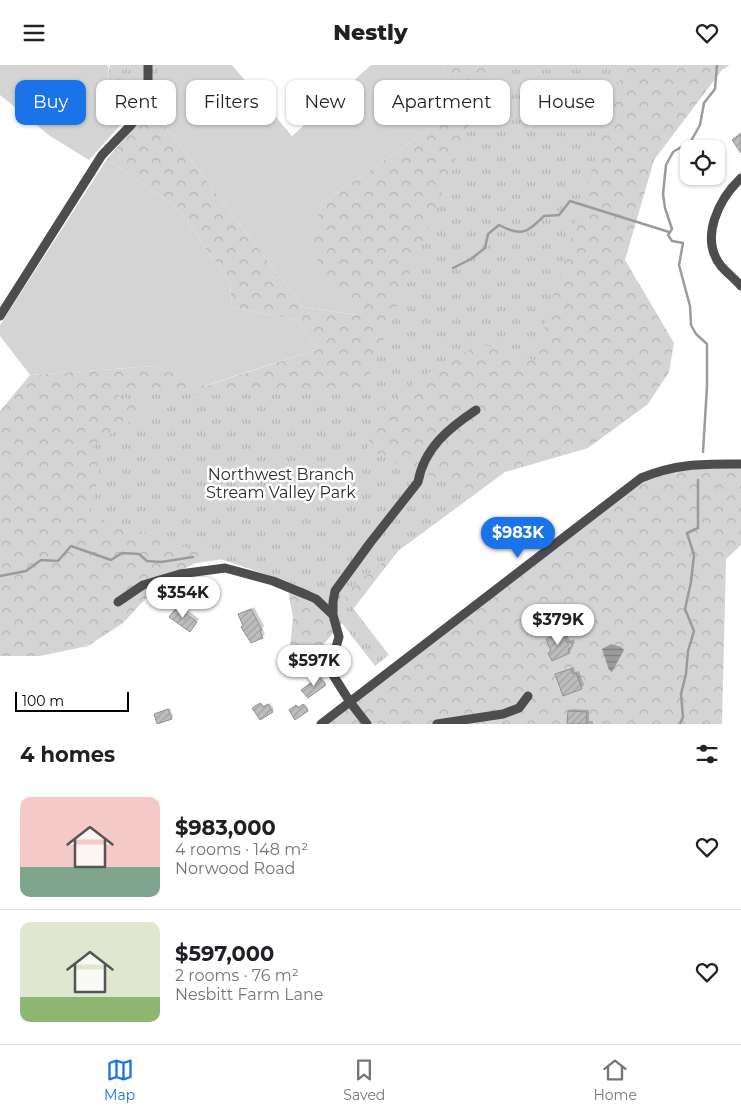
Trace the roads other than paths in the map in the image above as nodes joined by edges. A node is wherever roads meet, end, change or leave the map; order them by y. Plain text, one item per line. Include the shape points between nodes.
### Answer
1 (148, 65) edge
2 (741, 178) edge
3 (741, 286) edge
4 (0, 316) edge
5 (476, 410) dead end
6 (741, 464) edge
7 (118, 602) dead end
8 (333, 615) junction
9 (528, 695) dead end
10 (350, 702) junction
11 (321, 724) edge
12 (367, 724) edge
13 (437, 724) edge

1 - 4 street via 148,92 140,113 102,155
2 - 3 street via 730,188 718,209 712,229 713,247 721,265
5 - 8 street via 456,423 430,450 418,482 335,591
6 - 10 street via 679,466 642,478
7 - 8 street via 143,585 180,574 225,568 273,581 307,595
8 - 10 street via 339,637 331,664 333,675
9 - 13 street via 519,708 503,714
10 - 11 street
10 - 12 street

